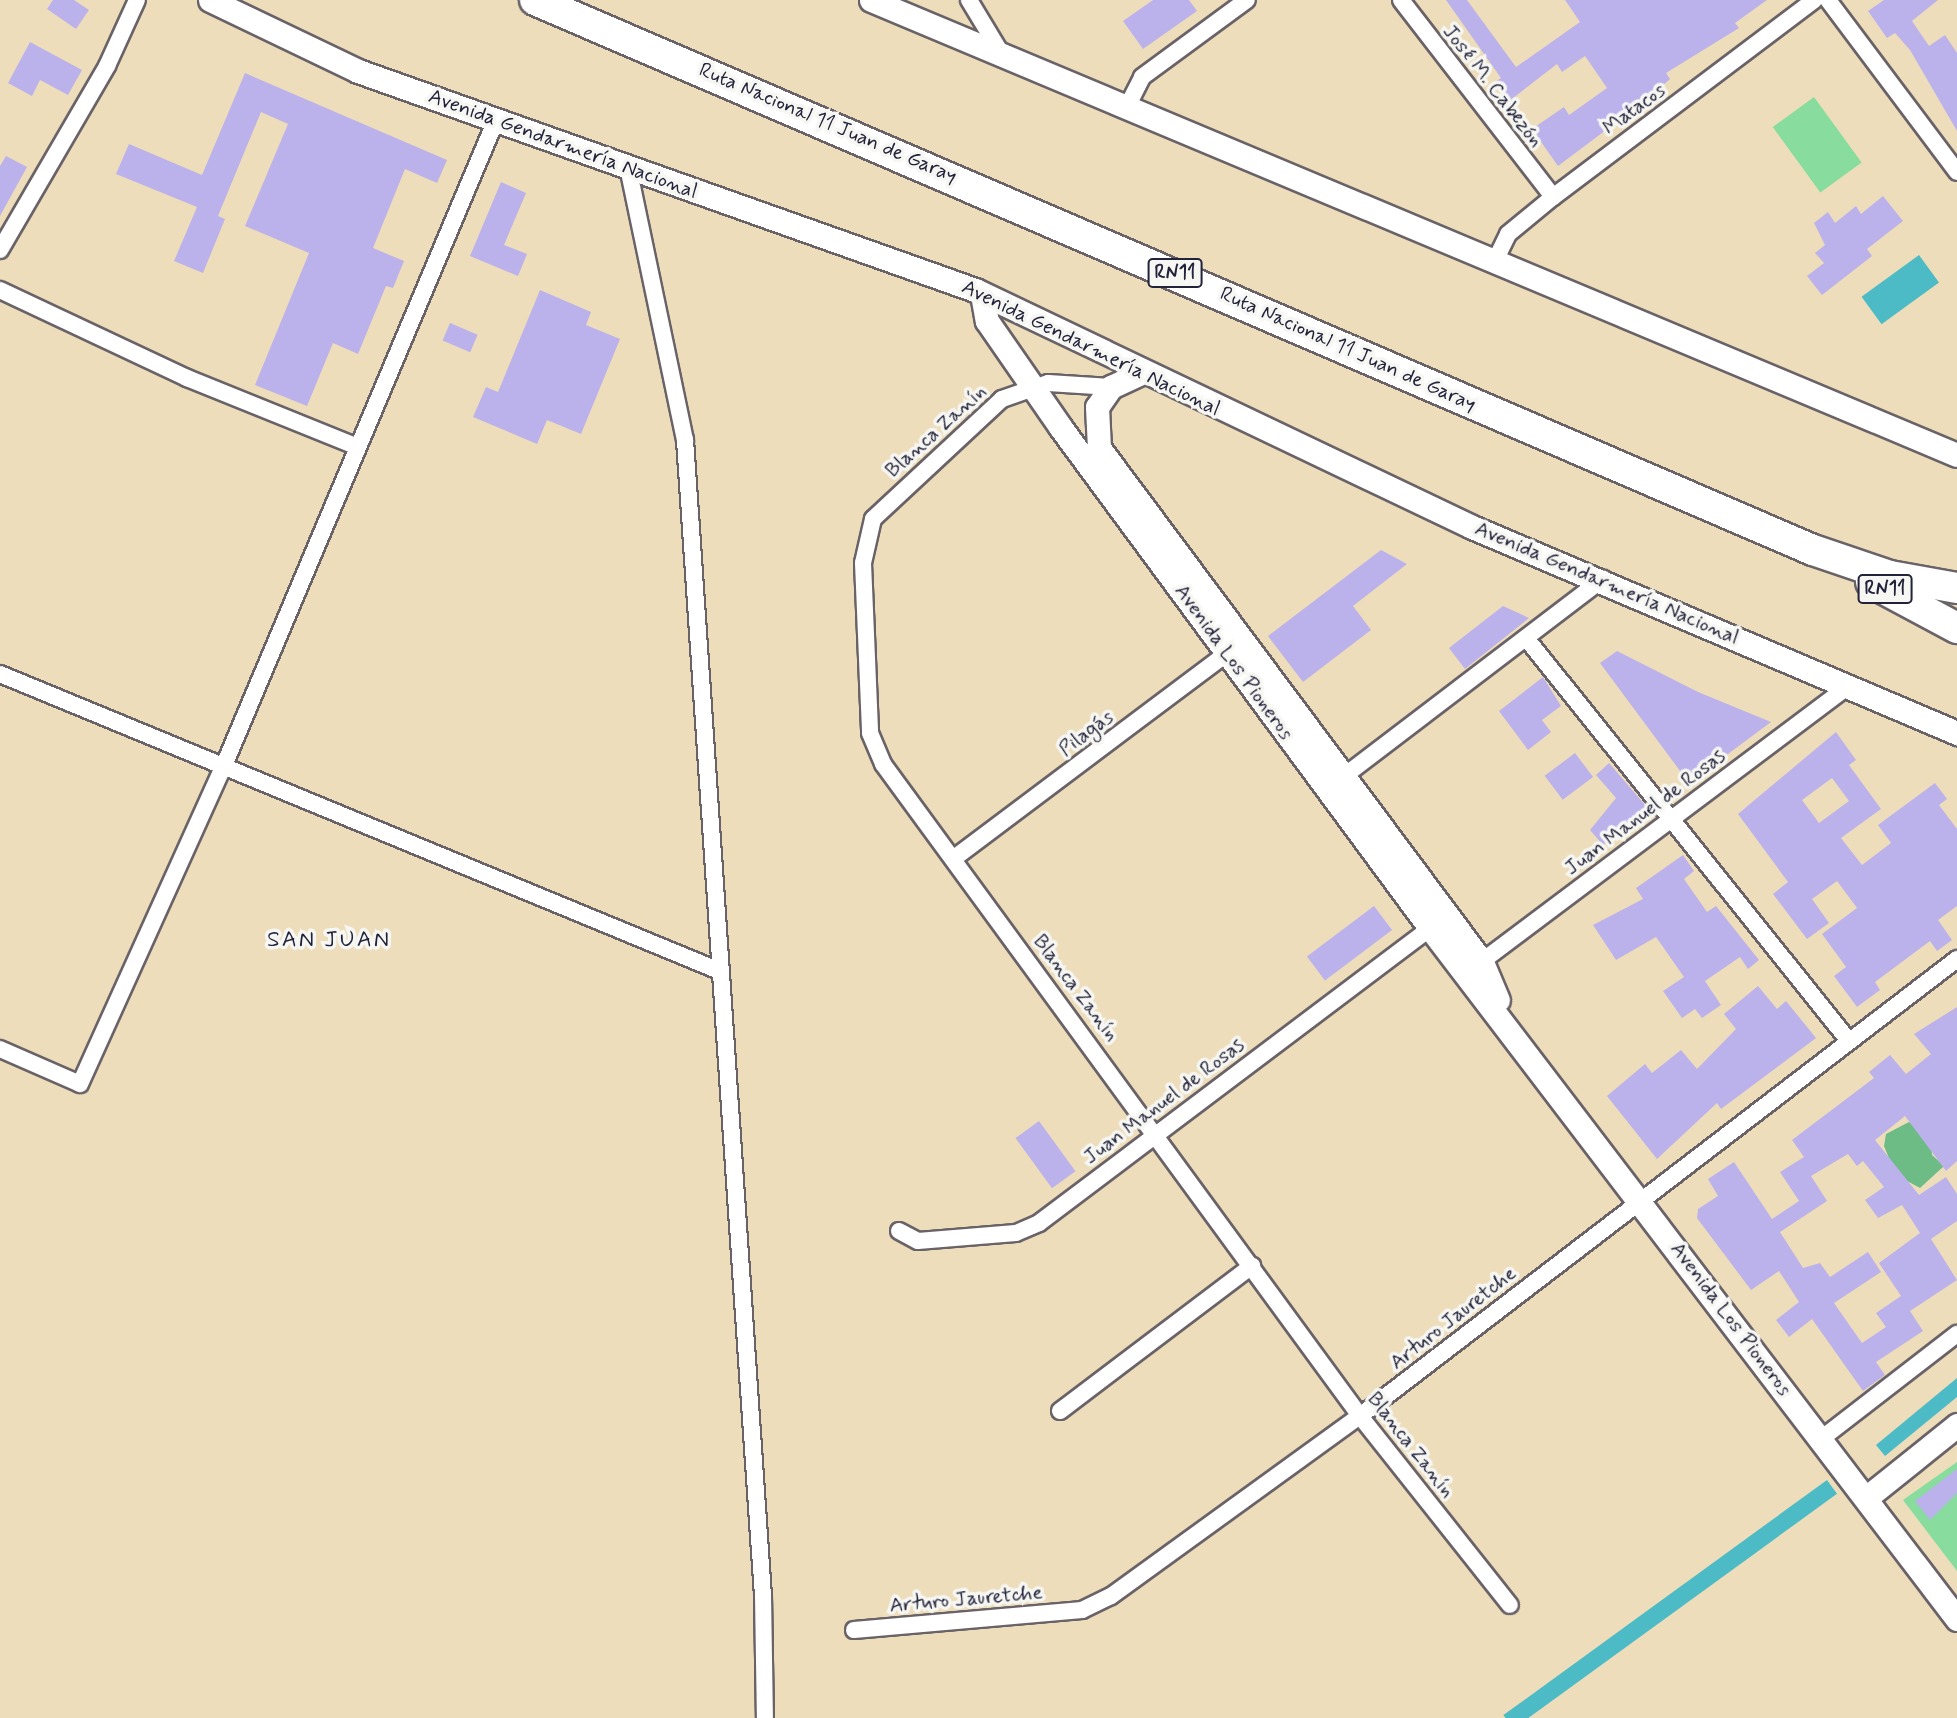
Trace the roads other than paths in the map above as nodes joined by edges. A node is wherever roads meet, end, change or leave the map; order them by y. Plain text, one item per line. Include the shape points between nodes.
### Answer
1 (137, 0) edge
2 (210, 0) edge
3 (535, 0) edge
4 (871, 0) edge
5 (969, 0) edge
6 (1247, 0) edge
7 (1401, 0) edge
8 (1814, 0) edge
9 (1828, 0) edge
10 (1001, 54) junction
11 (1128, 106) junction
12 (496, 120) junction
13 (629, 172) junction
14 (1957, 173) edge
15 (1553, 197) junction
16 (0, 250) edge
17 (1493, 263) junction
18 (0, 290) edge
19 (982, 294) junction
20 (1143, 372) junction
21 (1032, 387) junction
22 (1111, 387) junction
23 (358, 447) junction
24 (1957, 455) edge
25 (1812, 550) junction
26 (1603, 579) junction
27 (1957, 588) edge
28 (1957, 628) edge
29 (1526, 638) junction
30 (1235, 647) junction
31 (0, 674) edge
32 (1850, 685) junction
33 (1957, 733) edge
34 (225, 763) junction
35 (1336, 782) junction
36 (1674, 818) junction
37 (953, 859) junction
38 (1430, 928) junction
39 (1957, 960) edge
40 (1474, 968) junction
41 (717, 970) junction
42 (1849, 1041) junction
43 (0, 1049) edge
44 (1156, 1132) junction
45 (1641, 1200) junction
46 (899, 1231) dead end
47 (1252, 1266) junction
48 (1957, 1334) edge
49 (1060, 1411) dead end
50 (1360, 1416) junction
51 (1957, 1425) edge
52 (1821, 1440) junction
53 (1866, 1498) junction
54 (1510, 1605) dead end
55 (1957, 1619) edge
56 (854, 1630) dead end
57 (765, 1718) edge

1 - 16 street via 107,66
2 - 12 main road, Avenida Gendarmería Nacional via 358,71
3 - 25 highway, Ruta Nacional 11 Juan de Garay / RN11
4 - 10 main road
5 - 10 street
6 - 11 street via 1142,77
7 - 15 street, José M. Cabezón
8 - 15 street, Matacos
9 - 14 street
10 - 11 main road
11 - 17 main road
12 - 13 main road, Avenida Gendarmería Nacional
12 - 23 street
13 - 19 main road, Avenida Gendarmería Nacional via 760,211
13 - 41 street via 685,440
15 - 17 street, Matacos via 1508,234
17 - 24 main road
18 - 23 street via 187,378
19 - 20 main road, Avenida Gendarmería Nacional
19 - 21 main road, Avenida Los Pioneros via 987,321
20 - 22 main road
20 - 26 main road, Avenida Gendarmería Nacional via 1472,527
21 - 22 street, Blanca Zanín via 1059,382
21 - 30 main road, Avenida Los Pioneros
21 - 37 street, Blanca Zanín via 988,407 873,519 865,535 870,733 883,764
22 - 30 main road, Avenida Los Pioneros via 1097,407 1099,448
23 - 34 street
25 - 27 highway, Ruta Nacional 11 Juan de Garay / RN11 via 1890,576
25 - 28 highway, Ruta Nacional 11 Juan de Garay / RN11
26 - 29 street
26 - 32 main road, Avenida Gendarmería Nacional
29 - 35 street
29 - 36 street
30 - 35 main road, Avenida Los Pioneros
30 - 37 street, Pilagás
31 - 34 street
32 - 33 main road, Avenida Gendarmería Nacional
32 - 36 street, Juan Manuel de Rosas
34 - 41 street
34 - 43 street via 80,1084
35 - 38 main road, Avenida Los Pioneros
35 - 40 main road, Avenida Los Pioneros
36 - 40 street, Juan Manuel de Rosas
36 - 42 street
37 - 44 street, Blanca Zanín
38 - 40 main road, Avenida Los Pioneros
38 - 44 street, Juan Manuel de Rosas
39 - 42 street, Arturo Jauretche
40 - 45 main road, Avenida Los Pioneros via 1506,1019
41 - 57 street via 763,1595
42 - 45 street, Arturo Jauretche
44 - 46 street, Juan Manuel de Rosas via 1039,1223 1016,1233 918,1241
44 - 47 street, Blanca Zanín
45 - 50 street, Arturo Jauretche
45 - 52 main road, Avenida Los Pioneros
47 - 49 street
47 - 50 street, Blanca Zanín
48 - 52 street
50 - 54 street, Blanca Zanín
50 - 56 street, Arturo Jauretche via 1111,1596 1082,1610
51 - 53 main road
52 - 53 main road, Avenida Los Pioneros
53 - 55 main road, Avenida Los Pioneros

